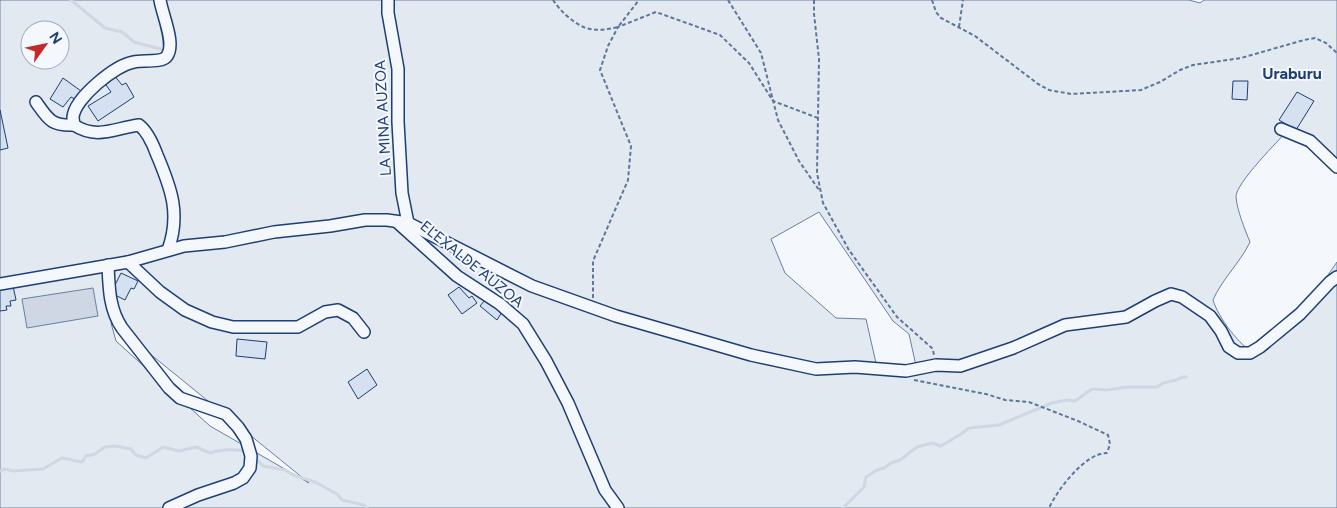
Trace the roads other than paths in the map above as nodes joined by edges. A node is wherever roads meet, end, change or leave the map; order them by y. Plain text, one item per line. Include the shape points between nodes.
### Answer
1 (160, 0) edge
2 (388, 0) edge
3 (36, 102) dead end
4 (74, 125) junction
5 (1281, 129) dead end
6 (1337, 167) edge
7 (402, 223) junction
8 (168, 250) junction
9 (128, 262) junction
10 (108, 265) junction
11 (1337, 277) edge
12 (0, 284) edge
13 (364, 332) dead end
14 (168, 508) edge
15 (618, 508) edge

1 - 4 street via 171,47 167,56 133,62 109,74 77,108
2 - 7 street, LA MINA AUZOA via 398,69
3 - 4 street via 48,119 56,124
4 - 8 street via 95,134 139,124 142,127 162,165 174,201 172,239
5 - 6 street via 1310,142
7 - 8 street, ELEXALDE AUZOA via 365,220
7 - 11 street via 532,286 616,316 752,355 816,369 855,367 906,371 936,365 960,366 1013,348 1065,325 1126,317 1171,294 1182,297 1210,316 1229,347 1250,353 1300,314
7 - 15 street, ELEXALDE AUZOA via 457,276 500,304 523,324 568,403 605,490
8 - 9 street, ELEXALDE AUZOA
9 - 10 street, ELEXALDE AUZOA
9 - 13 street via 185,310 212,322 234,327 298,327 325,312 338,310 353,318
10 - 12 street, ELEXALDE AUZOA
10 - 14 street via 112,306 122,328 180,398 226,414 246,439 251,456 250,468 243,478

